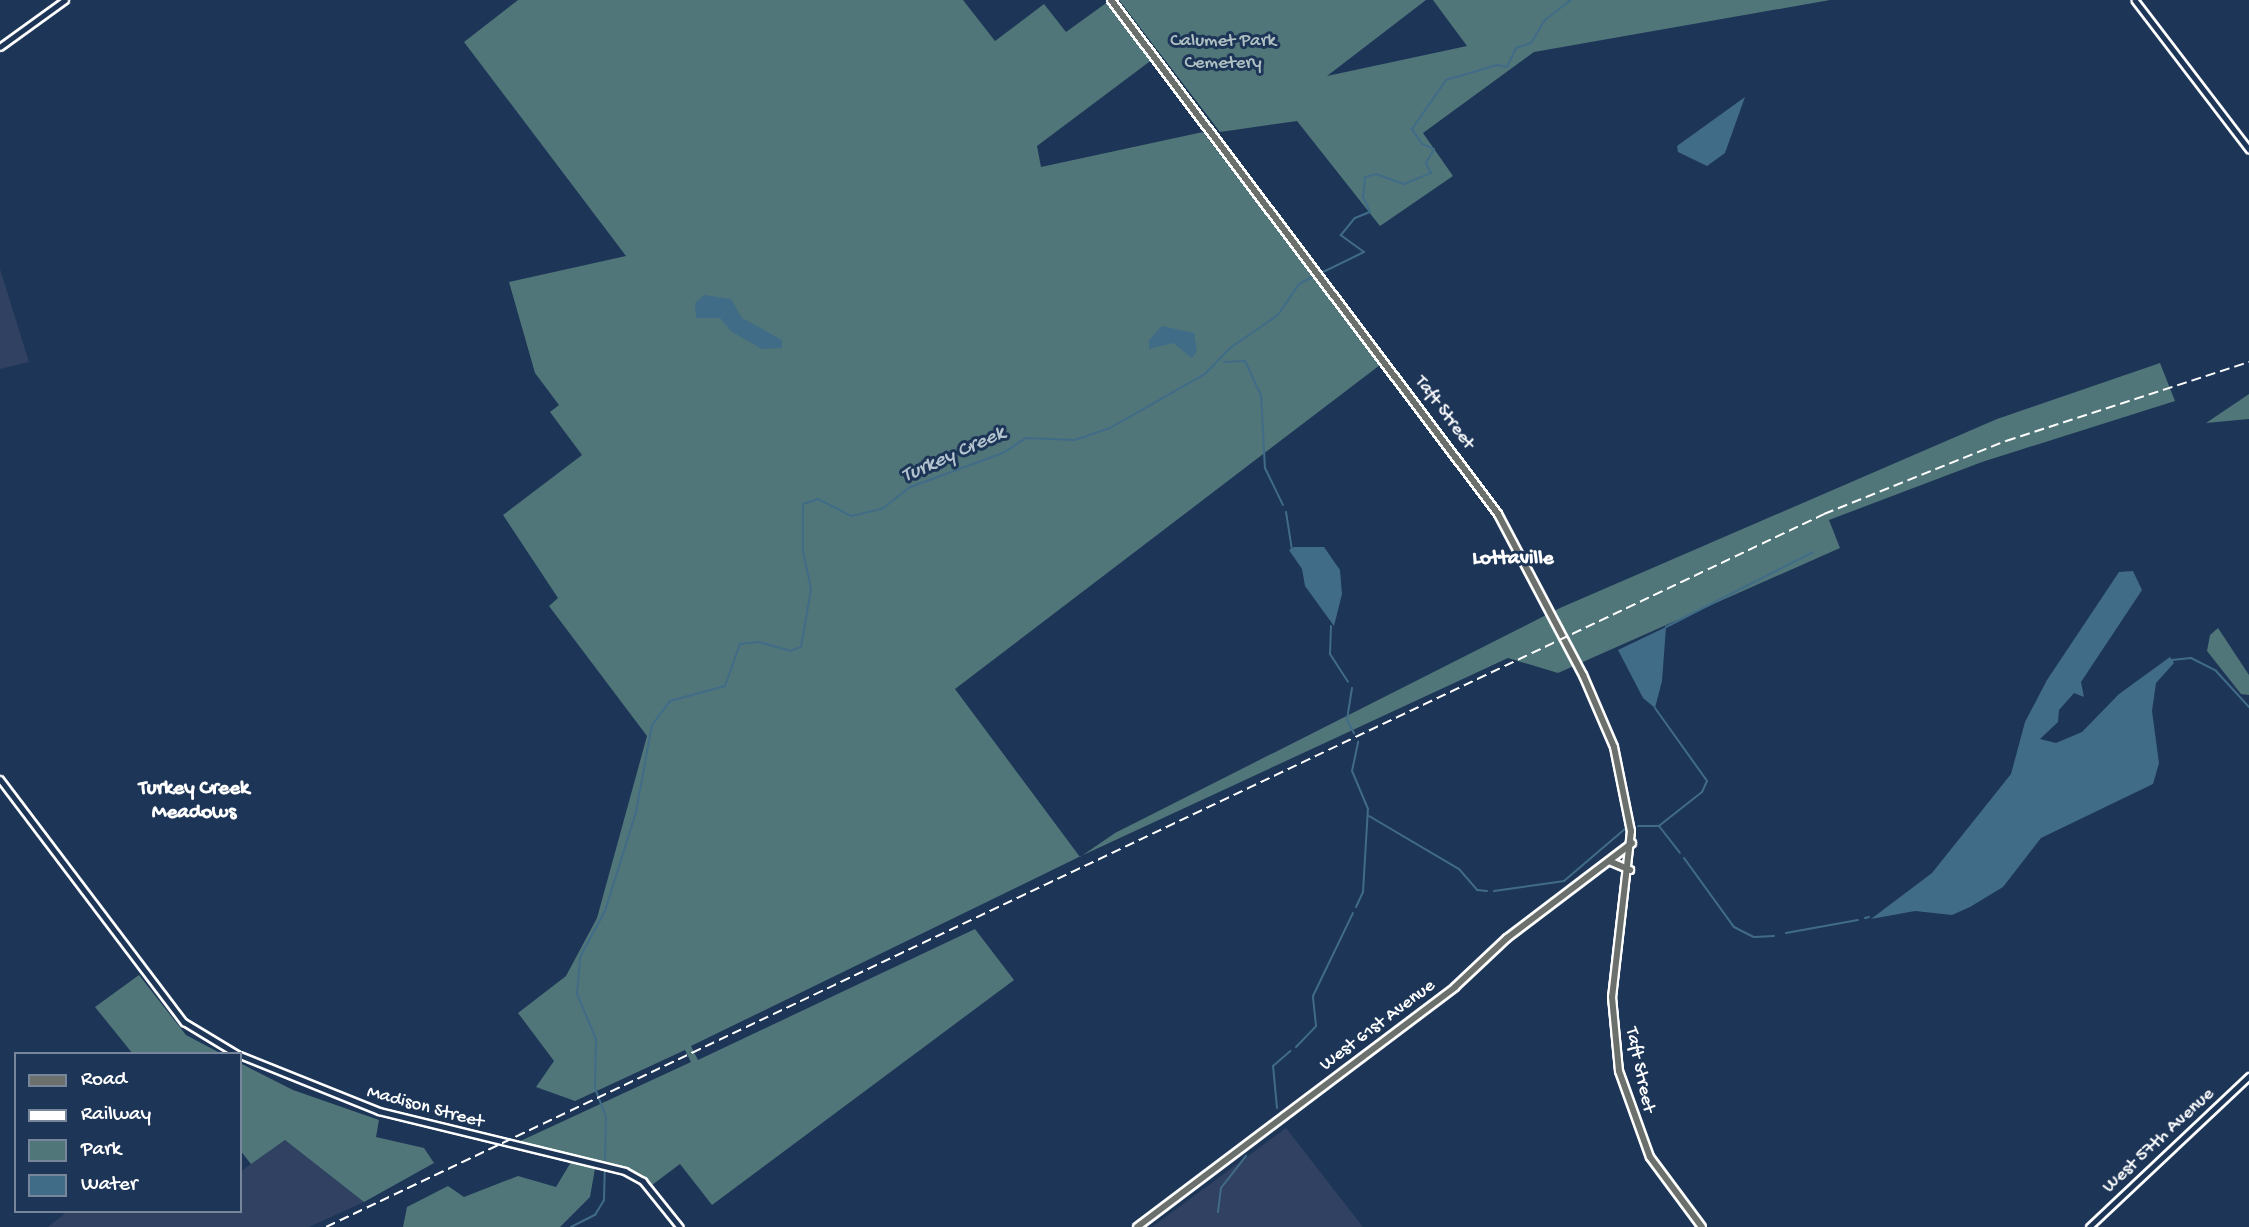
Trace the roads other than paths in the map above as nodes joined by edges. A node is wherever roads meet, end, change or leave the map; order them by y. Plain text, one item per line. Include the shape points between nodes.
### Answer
1 (65, 0) edge
2 (1111, 0) edge
3 (2135, 0) edge
4 (0, 47) edge
5 (2249, 149) edge
6 (0, 779) edge
7 (1632, 843) junction
8 (1607, 862) junction
9 (1630, 870) junction
10 (236, 1052) edge
11 (242, 1055) edge
12 (2249, 1076) edge
13 (680, 1227) edge
14 (1137, 1227) edge
15 (1702, 1227) edge
16 (2089, 1227) edge

1 - 4 street
2 - 7 main road, Taft Street via 1463,464 1525,557 1614,747
3 - 5 street
6 - 10 street, Madison Street via 184,1022
7 - 8 main road, West 61st Avenue
7 - 9 main road, Taft Street
8 - 9 main road via 1621,862
8 - 14 main road, West 61st Avenue via 1507,938 1455,987
9 - 15 main road, Taft Street via 1612,997 1614,1046 1636,1128
11 - 13 street, Madison Street via 365,1107 609,1166 643,1181
12 - 16 street, West 57th Avenue

